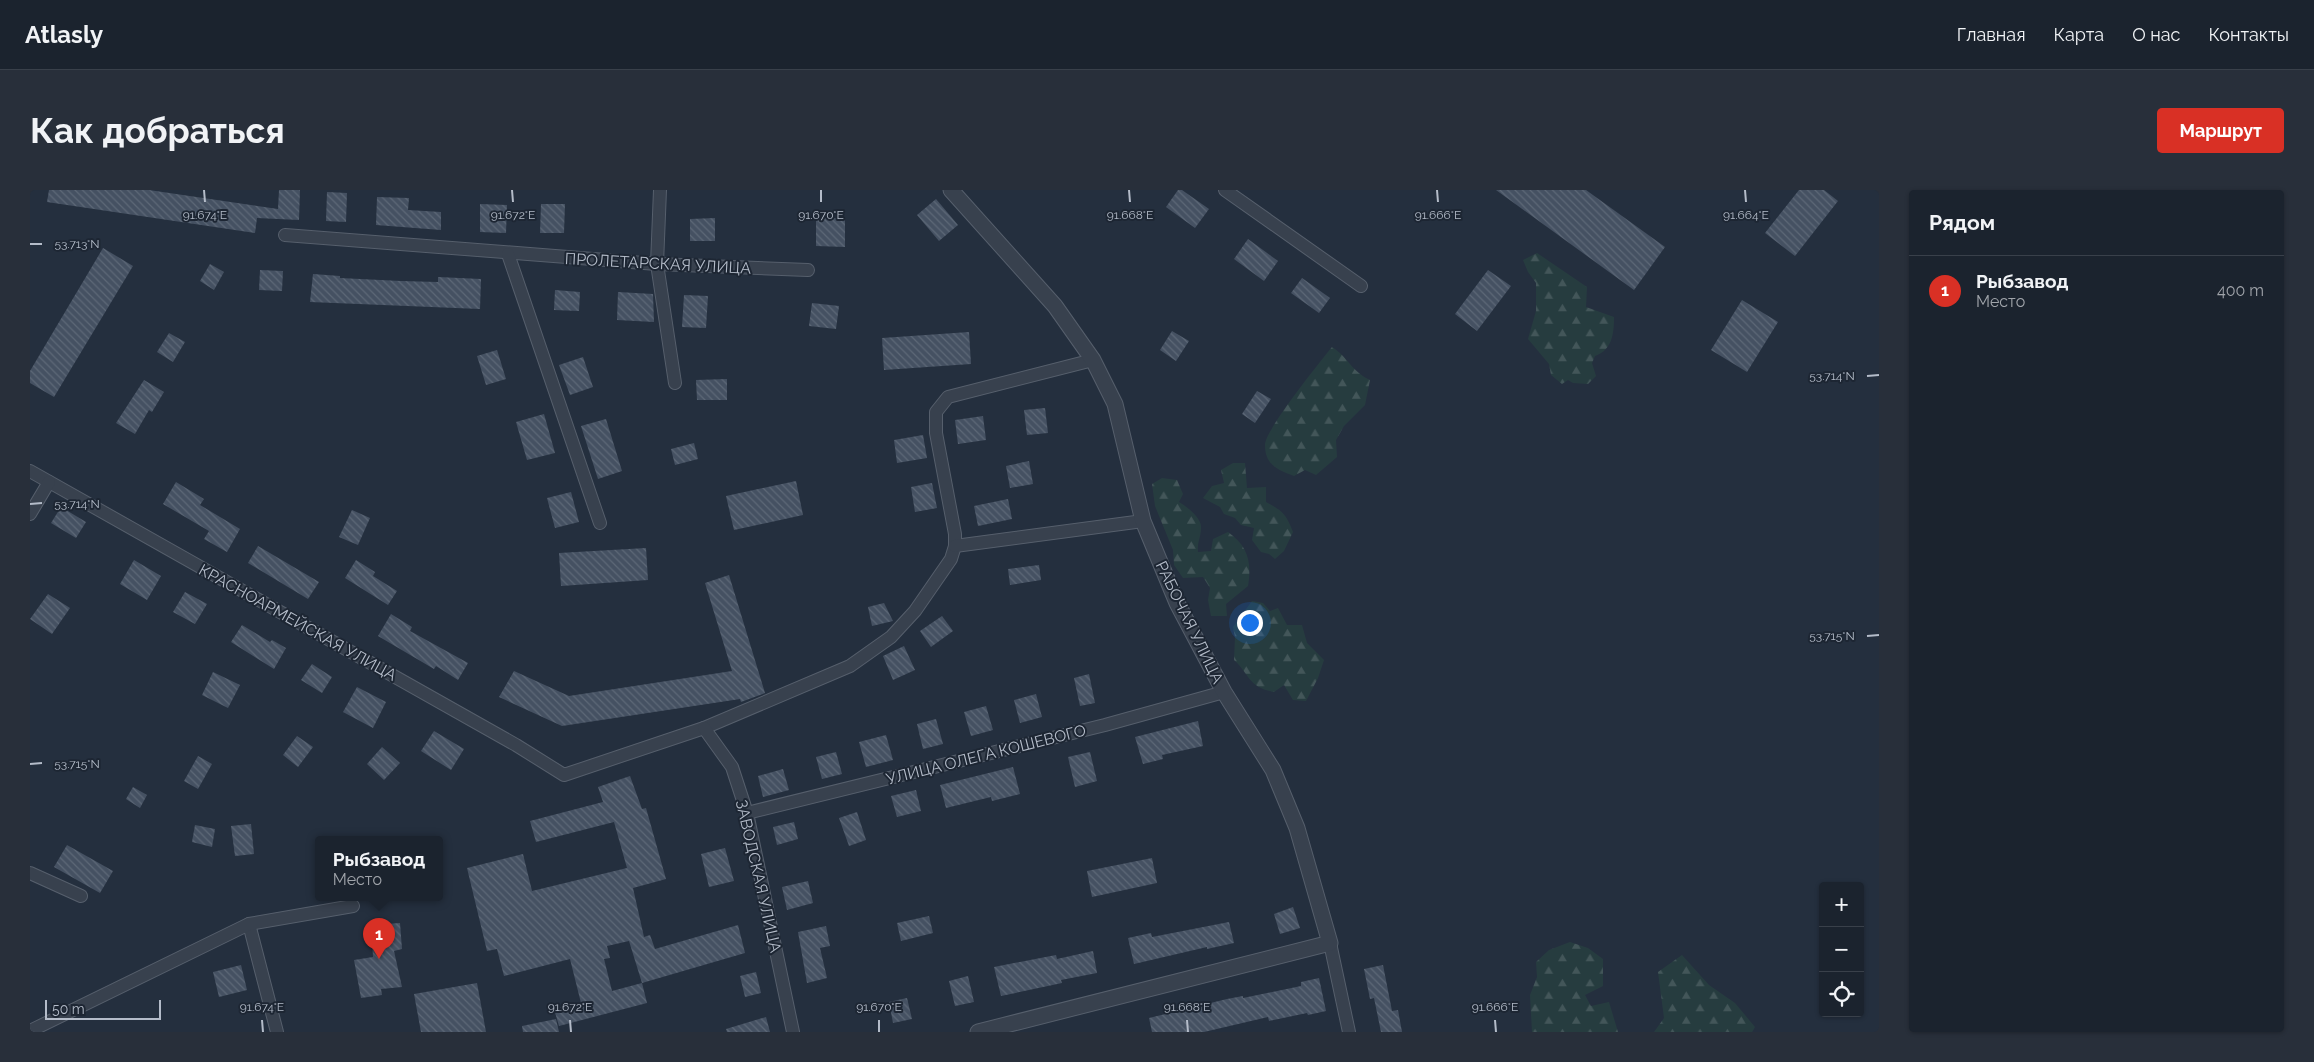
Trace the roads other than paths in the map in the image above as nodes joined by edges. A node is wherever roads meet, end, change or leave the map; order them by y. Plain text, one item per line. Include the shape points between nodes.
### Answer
1 (660, 190) edge
2 (951, 190) edge
3 (1233, 193) edge
4 (285, 235) dead end
5 (508, 254) junction
6 (657, 264) junction
7 (808, 270) dead end
8 (1361, 286) dead end
9 (1094, 360) junction
10 (675, 383) dead end
11 (30, 471) edge
12 (49, 482) junction
13 (30, 514) edge
14 (1143, 521) junction
15 (600, 523) dead end
16 (955, 546) junction
17 (1224, 692) junction
18 (704, 728) junction
19 (747, 813) junction
20 (30, 874) edge
21 (81, 896) dead end
22 (353, 906) dead end
23 (249, 924) junction
24 (1330, 943) junction
25 (30, 1032) edge
26 (277, 1032) edge
27 (793, 1032) edge
28 (978, 1032) edge
29 (1349, 1032) edge

1 - 6 street
2 - 9 street, РАБОЧАЯ УЛИЦА via 1055,306
3 - 8 street
4 - 5 street, ПРОЛЕТАРСКАЯ УЛИЦА
5 - 6 street, ПРОЛЕТАРСКАЯ УЛИЦА
5 - 15 street
6 - 7 street, ПРОЛЕТАРСКАЯ УЛИЦА
6 - 10 street
9 - 14 street, РАБОЧАЯ УЛИЦА via 1115,404
9 - 16 street via 948,397 936,412 936,433
11 - 12 street, КРАСНОАРМЕЙСКАЯ УЛИЦА
12 - 13 street
12 - 18 street, КРАСНОАРМЕЙСКАЯ УЛИЦА via 564,775
14 - 16 street
14 - 17 street, РАБОЧАЯ УЛИЦА via 1177,602
16 - 18 street via 951,558 915,611 891,637 868,655 850,666
17 - 19 street, УЛИЦА ОЛЕГА КОШЕВОГО via 1105,725
17 - 24 street, РАБОЧАЯ УЛИЦА via 1273,770 1297,828
18 - 19 street, ЗАВОДСКАЯ УЛИЦА via 732,767
19 - 27 street, ЗАВОДСКАЯ УЛИЦА
20 - 21 street
22 - 23 street
23 - 25 street
23 - 26 street
24 - 28 street
24 - 29 street, РАБОЧАЯ УЛИЦА

